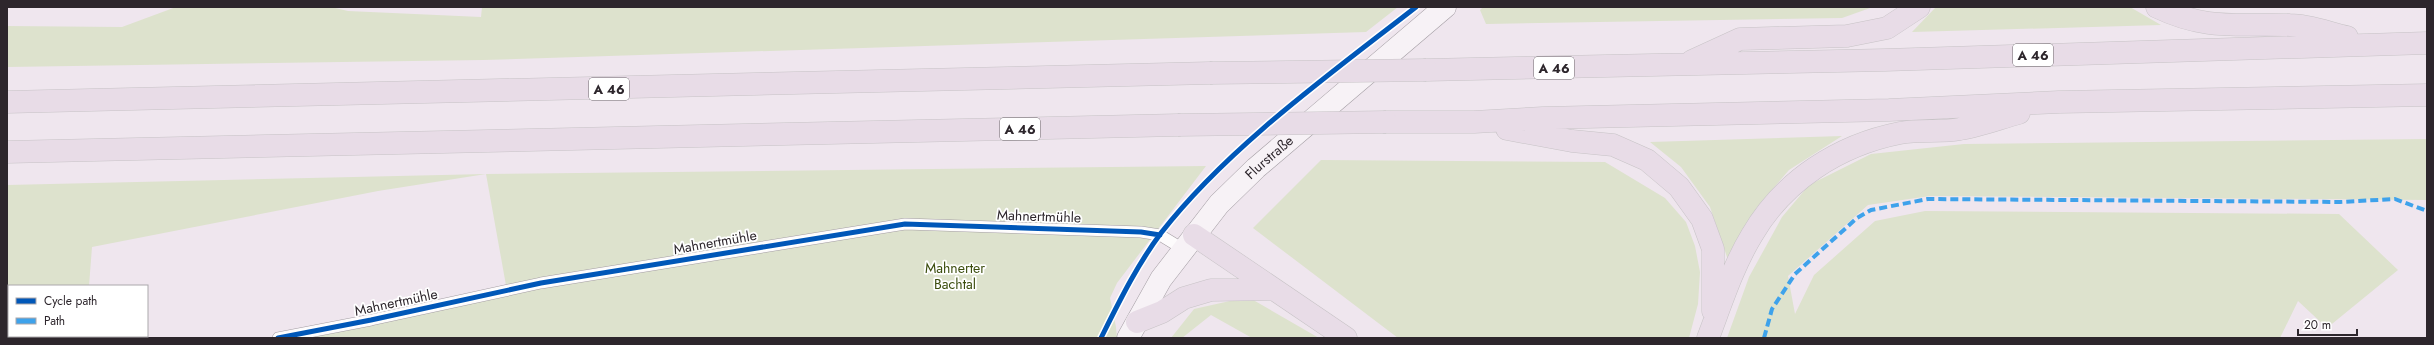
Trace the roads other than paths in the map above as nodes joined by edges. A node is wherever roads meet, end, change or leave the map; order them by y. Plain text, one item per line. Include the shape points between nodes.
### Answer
1 (1445, 7) edge
2 (1919, 7) edge
3 (2157, 7) edge
4 (2427, 43) edge
5 (2382, 44) junction
6 (1683, 65) junction
7 (2427, 95) edge
8 (7, 102) edge
9 (2059, 102) junction
10 (1474, 122) junction
11 (7, 152) edge
12 (1188, 242) junction
13 (1273, 289) junction
14 (1133, 330) edge
15 (1710, 331) edge
16 (278, 338) edge
17 (1346, 338) edge

1 - 12 main road, Flurstraße via 1256,168 1219,204
2 - 6 highway via 1887,28 1848,36 1740,39
3 - 5 highway via 2201,24 2292,25
4 - 5 highway, A 46
5 - 6 highway, A 46
6 - 8 highway, A 46, bridge
7 - 9 highway, A 46
9 - 10 highway, A 46 via 1888,110 1542,118
9 - 15 highway via 1960,129 1901,132 1864,143 1818,165 1800,177 1772,206 1752,235
10 - 11 highway, A 46, bridge via 1178,125
10 - 15 highway via 1572,141 1613,145 1647,160 1679,187 1702,219 1713,249 1715,276
12 - 13 highway
12 - 14 main road, Flurstraße via 1161,279
12 - 16 lane, Mahnertmühle via 1141,232 905,224 541,283
13 - 14 highway via 1211,290 1184,298
13 - 17 highway

